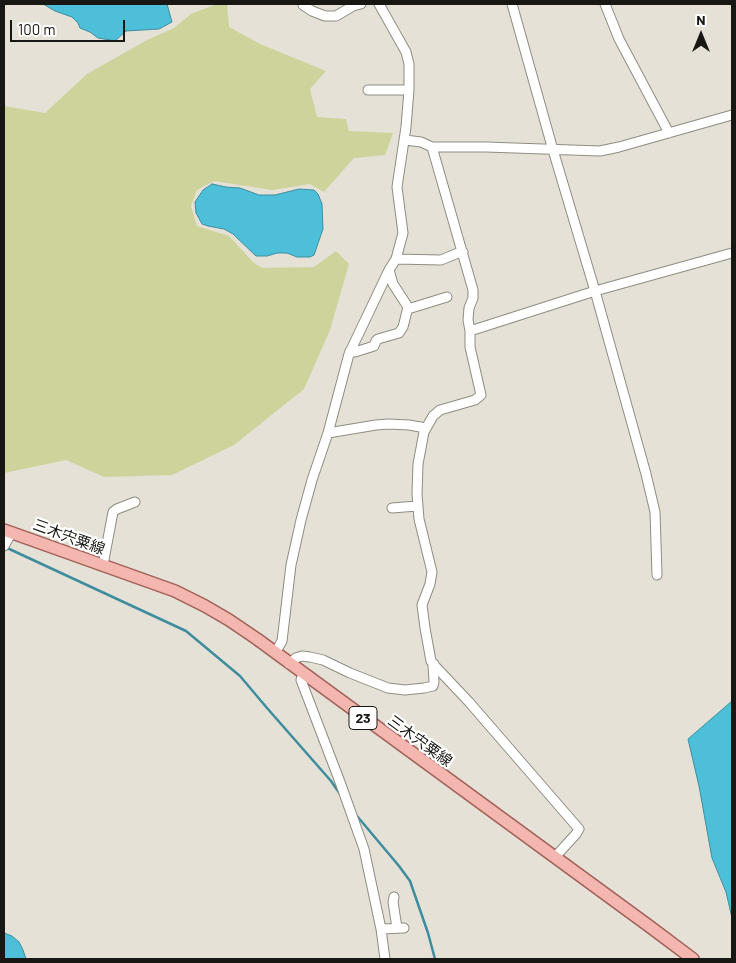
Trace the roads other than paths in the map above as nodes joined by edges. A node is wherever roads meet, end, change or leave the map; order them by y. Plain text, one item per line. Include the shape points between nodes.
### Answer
1 (302, 4) edge
2 (361, 4) edge
3 (379, 4) edge
4 (512, 4) edge
5 (605, 4) edge
6 (368, 90) dead end
7 (408, 90) junction
8 (732, 115) edge
9 (669, 133) junction
10 (405, 140) junction
11 (432, 146) junction
12 (553, 150) junction
13 (462, 252) junction
14 (732, 253) edge
15 (396, 259) junction
16 (389, 270) junction
17 (594, 291) junction
18 (447, 297) dead end
19 (408, 309) junction
20 (470, 331) junction
21 (350, 352) junction
22 (426, 428) junction
23 (328, 433) junction
24 (135, 502) dead end
25 (417, 506) junction
26 (392, 508) dead end
27 (8, 531) edge
28 (4, 546) edge
29 (103, 565) junction
30 (657, 575) dead end
31 (275, 653) junction
32 (289, 664) junction
33 (434, 664) junction
34 (303, 674) junction
35 (555, 857) junction
36 (375, 904) junction
37 (381, 929) junction
38 (386, 959) edge
39 (693, 959) edge

1 - 2 street via 325,16 336,16
3 - 7 street via 406,52
4 - 12 street
5 - 9 street via 619,40
6 - 7 street
7 - 10 street
8 - 9 street
9 - 12 street via 600,151
10 - 11 street
10 - 15 street via 396,187 402,233
11 - 12 street
11 - 13 street
12 - 17 street
13 - 15 street via 441,260
13 - 20 street via 473,290 468,320
14 - 17 street
15 - 16 street
16 - 19 street via 393,284
16 - 21 street
17 - 20 street
17 - 30 street via 655,512
18 - 19 street
19 - 21 street via 399,333 378,339 374,346
20 - 22 street via 470,347 481,396 440,410
21 - 23 street
22 - 23 street via 388,424
22 - 25 street via 418,464
23 - 31 street via 290,565 282,641
24 - 29 street via 113,512
25 - 26 street
25 - 33 street via 432,572 422,605
27 - 28 street
27 - 29 main road, 三木宍粟線 / 23
29 - 31 main road, 三木宍粟線 / 23 via 175,591 205,606
31 - 32 main road, 三木宍粟線 / 23
32 - 33 street via 296,658 310,656 388,688 405,690 434,686
32 - 34 main road, 三木宍粟線 / 23
33 - 35 street via 579,829
34 - 35 main road, 三木宍粟線 / 23
34 - 36 street via 301,680 364,849
35 - 39 main road, 三木宍粟線 / 23
36 - 37 street
36 - 37 street via 393,900 400,928
37 - 38 street

